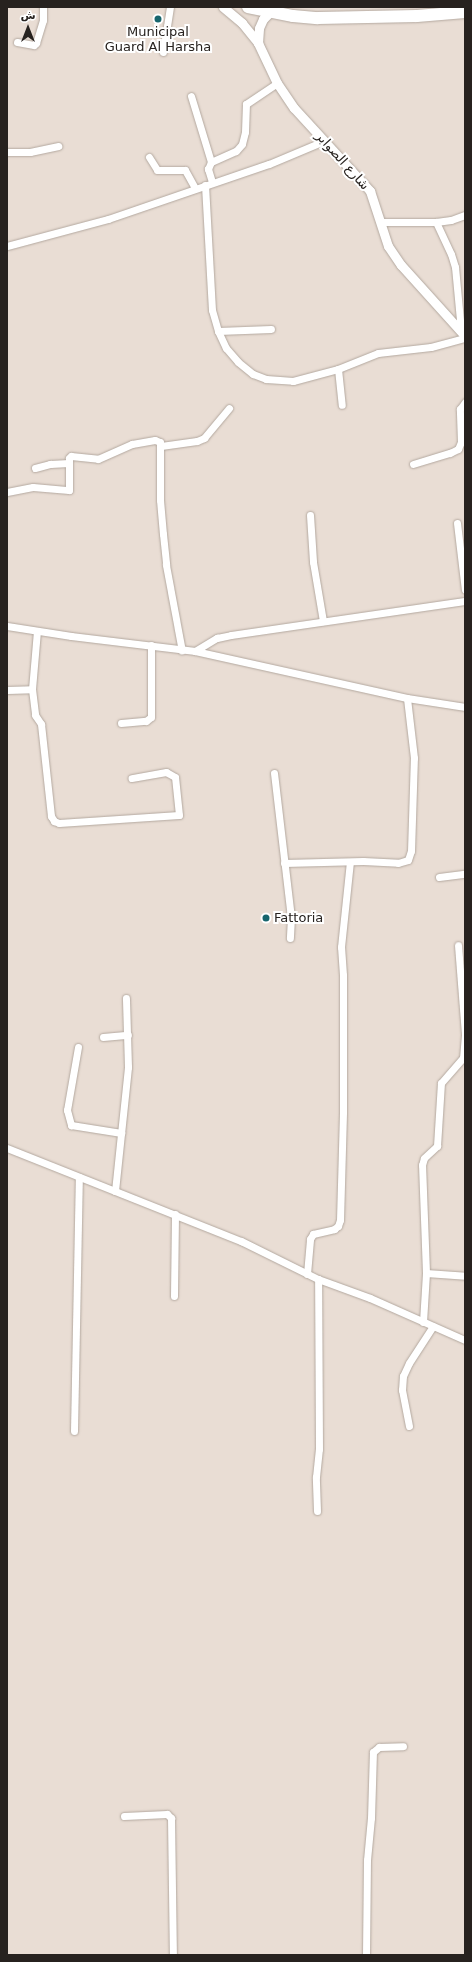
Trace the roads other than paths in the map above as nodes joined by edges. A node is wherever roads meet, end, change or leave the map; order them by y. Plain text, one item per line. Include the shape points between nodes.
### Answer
1 (43, 7) edge
2 (170, 7) edge
3 (223, 7) edge
4 (248, 7) edge
5 (271, 12) junction
6 (465, 12) edge
7 (17, 42) dead end
8 (258, 43) junction
9 (164, 52) dead end
10 (277, 83) junction
11 (191, 96) dead end
12 (324, 141) junction
13 (58, 146) dead end
14 (7, 152) edge
15 (149, 157) dead end
16 (211, 162) junction
17 (212, 182) junction
18 (205, 184) junction
19 (195, 188) junction
20 (465, 215) edge
21 (380, 222) junction
22 (436, 222) junction
23 (7, 246) edge
24 (271, 329) dead end
25 (218, 331) junction
26 (464, 335) edge
27 (338, 369) junction
28 (465, 402) edge
29 (342, 405) dead end
30 (229, 408) dead end
31 (161, 446) junction
32 (69, 463) junction
33 (413, 464) dead end
34 (35, 468) dead end
35 (7, 492) edge
36 (310, 515) dead end
37 (457, 523) dead end
38 (465, 590) edge
39 (465, 601) edge
40 (323, 621) junction
41 (7, 626) edge
42 (37, 631) junction
43 (151, 645) junction
44 (182, 651) junction
45 (195, 651) junction
46 (32, 689) junction
47 (7, 690) edge
48 (407, 698) junction
49 (465, 707) edge
50 (121, 723) dead end
51 (274, 773) dead end
52 (132, 778) dead end
53 (350, 862) junction
54 (284, 863) junction
55 (465, 874) edge
56 (439, 877) dead end
57 (290, 938) dead end
58 (458, 945) dead end
59 (126, 998) dead end
60 (128, 1036) junction
61 (103, 1037) dead end
62 (78, 1048) dead end
63 (121, 1133) junction
64 (7, 1148) edge
65 (79, 1177) junction
66 (115, 1191) junction
67 (175, 1214) junction
68 (426, 1272) junction
69 (307, 1274) junction
70 (465, 1276) edge
71 (318, 1278) junction
72 (174, 1296) dead end
73 (423, 1322) junction
74 (433, 1326) junction
75 (465, 1340) edge
76 (409, 1426) dead end
77 (74, 1431) dead end
78 (317, 1511) dead end
79 (403, 1746) dead end
80 (124, 1816) dead end
81 (173, 1955) edge
82 (366, 1955) edge

1 - 7 street via 43,20 36,44
2 - 9 street
3 - 8 street, شارع الصوابر via 242,22
4 - 5 highway
5 - 6 highway via 318,18 417,16
5 - 8 street via 263,19 259,28
8 - 10 street, شارع الصوابر
10 - 12 street, شارع الصوابر via 294,108
10 - 16 street via 246,104 242,144 236,151
11 - 16 street
12 - 17 street via 269,164
12 - 21 street, شارع الصوابر via 370,191
13 - 14 street via 30,152
15 - 19 street via 157,170 185,170
16 - 17 street via 208,169
17 - 18 street
18 - 19 street
18 - 25 street via 210,293
19 - 23 street via 108,219
20 - 22 street
21 - 22 street
21 - 26 street, شارع الصوابر via 388,246 400,264
22 - 26 street via 455,267
24 - 25 street
25 - 27 street via 226,348 238,362 253,374 266,379 293,381
26 - 27 street via 431,347 378,353
27 - 29 street
28 - 33 street via 460,409 461,442 458,449
30 - 31 street via 204,438
31 - 32 street via 160,442 155,440 132,444 117,449 104,458 71,456
31 - 44 street via 160,500 166,565
32 - 34 street
32 - 35 street via 69,490 33,487
36 - 40 street via 313,562
37 - 38 street
39 - 40 street
40 - 45 street via 217,638
41 - 42 street
42 - 43 street
42 - 46 street
43 - 44 street
43 - 50 street via 151,717 146,721
44 - 45 street
45 - 48 street
46 - 47 street
46 - 52 street via 35,715 41,724 51,816 54,821 59,823 179,815 175,777 166,772
48 - 49 street
48 - 53 street via 414,758 410,856 408,860 398,863
51 - 54 street
53 - 54 street
53 - 69 street via 341,947 344,975 340,1220 338,1226 313,1234 310,1238
54 - 57 street via 292,917
55 - 56 street
58 - 68 street via 465,1034 464,1058 442,1083 437,1146 424,1158 422,1165
59 - 60 street
60 - 61 street
60 - 63 street via 128,1067
62 - 63 street via 67,1110 71,1125
63 - 66 street
64 - 65 street
65 - 66 street
65 - 77 street
66 - 67 street
67 - 69 street via 241,1241
67 - 72 street
68 - 70 street
68 - 73 street
69 - 71 street
71 - 73 street
71 - 78 street
73 - 74 street
74 - 75 street
74 - 76 street via 409,1363 404,1376 402,1390
79 - 82 street via 379,1747 373,1752 367,1860
80 - 81 street via 167,1814 170,1818

